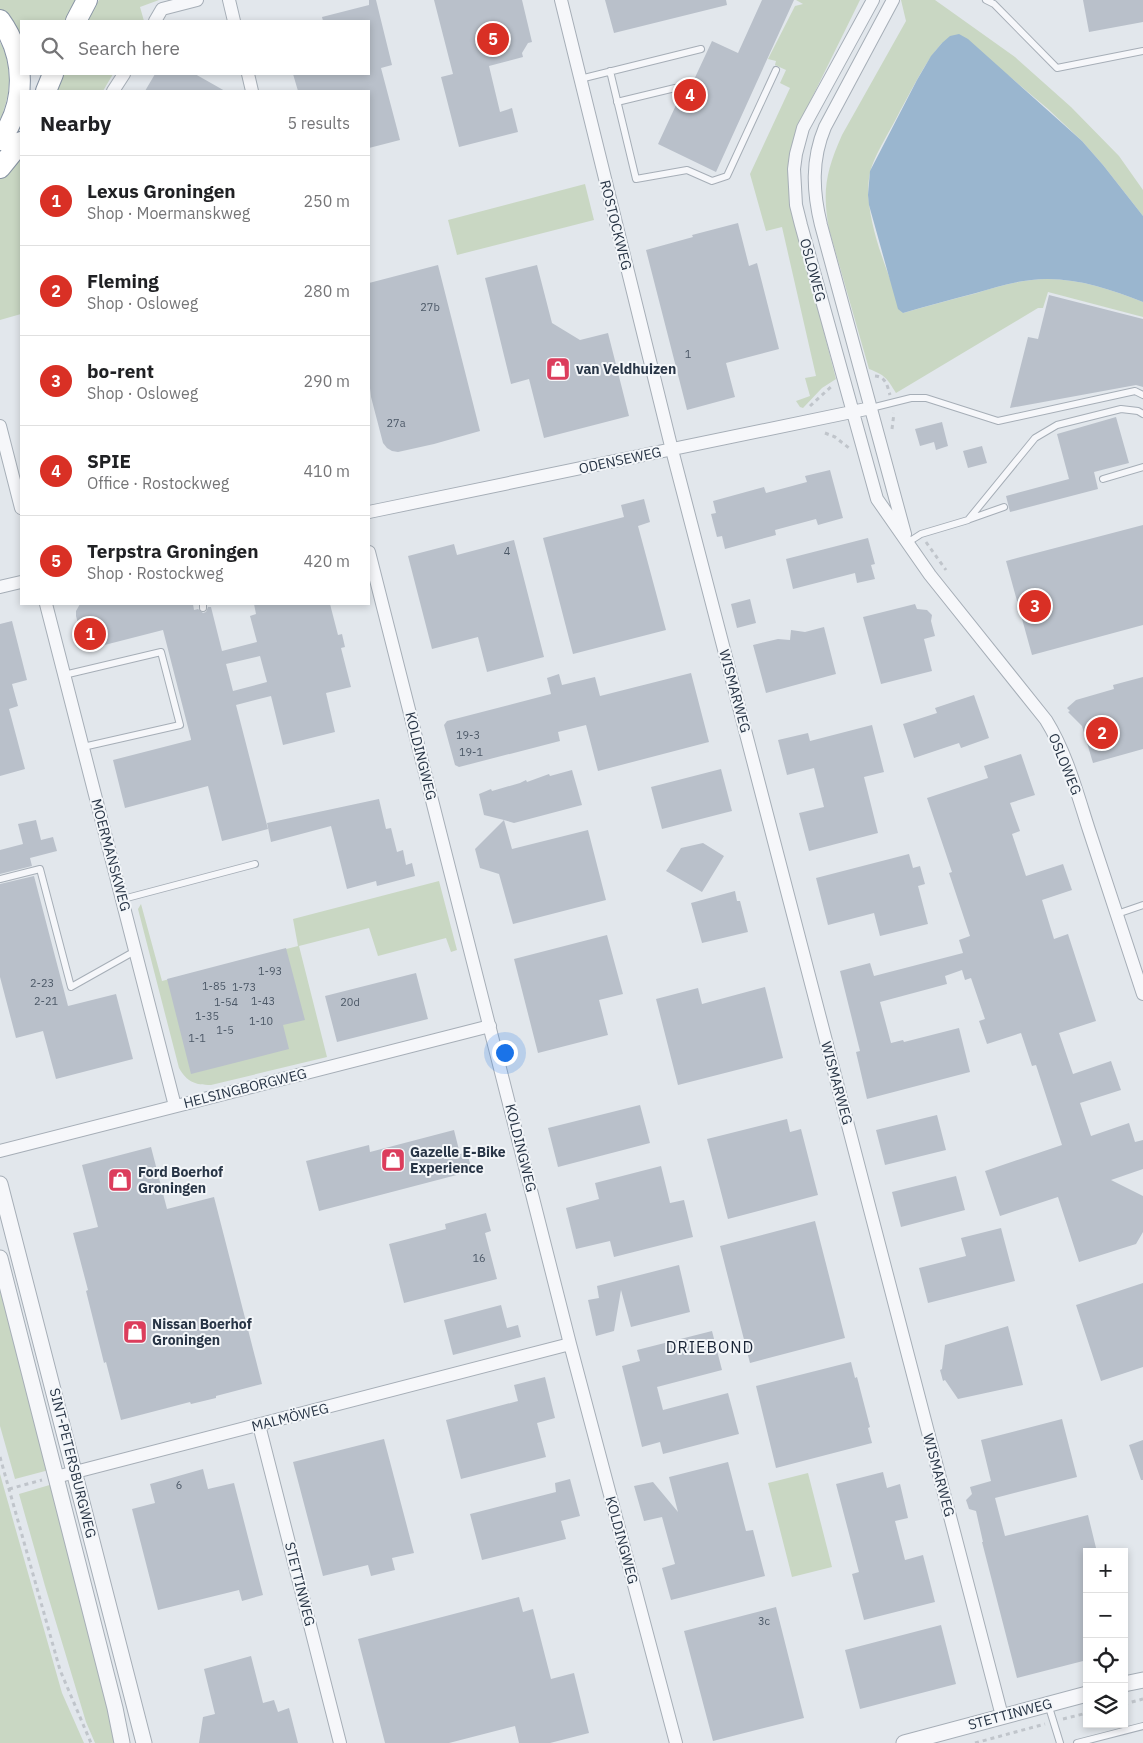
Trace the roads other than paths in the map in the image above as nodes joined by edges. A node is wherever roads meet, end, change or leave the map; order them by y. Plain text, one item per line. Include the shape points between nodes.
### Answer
1 (87, 0) edge
2 (197, 0) edge
3 (229, 0) edge
4 (561, 0) edge
5 (873, 0) edge
6 (893, 0) edge
7 (986, 0) edge
8 (0, 20) edge
9 (77, 20) edge
10 (156, 20) edge
11 (234, 20) edge
12 (701, 49) dead end
13 (1143, 51) edge
14 (776, 70) dead end
15 (610, 71) junction
16 (53, 75) edge
17 (123, 75) edge
18 (248, 75) edge
19 (580, 79) junction
20 (675, 88) dead end
21 (46, 90) edge
22 (114, 90) edge
23 (252, 90) edge
24 (617, 102) junction
25 (0, 140) edge
26 (20, 143) edge
27 (0, 168) edge
28 (1143, 394) edge
29 (870, 408) junction
30 (852, 412) junction
31 (1143, 414) edge
32 (0, 426) edge
33 (672, 450) junction
34 (1143, 467) edge
35 (1103, 479) dead end
36 (20, 504) edge
37 (1004, 507) dead end
38 (370, 512) edge
39 (968, 520) junction
40 (907, 543) junction
41 (370, 556) edge
42 (20, 582) edge
43 (0, 587) edge
44 (46, 605) edge
45 (64, 675) junction
46 (84, 747) junction
47 (255, 864) dead end
48 (0, 879) edge
49 (123, 898) junction
50 (1143, 905) edge
51 (1117, 914) junction
52 (136, 951) junction
53 (1143, 994) edge
54 (490, 1026) junction
55 (175, 1106) junction
56 (0, 1151) edge
57 (0, 1184) edge
58 (0, 1258) edge
59 (570, 1344) junction
60 (259, 1425) junction
61 (75, 1472) junction
62 (56, 1477) junction
63 (1143, 1680) edge
64 (1128, 1683) edge
65 (1083, 1695) edge
66 (1048, 1704) junction
67 (1002, 1716) junction
68 (1143, 1726) edge
69 (122, 1743) edge
70 (144, 1743) edge
71 (340, 1743) edge
72 (676, 1743) edge
73 (904, 1743) edge
74 (1060, 1743) edge
75 (1077, 1743) edge

1 - 9 highway
2 - 10 street via 162,9
3 - 11 street
4 - 19 street, ROSTOCKWEG
5 - 30 street, OSLOWEG via 803,128 794,169 796,205
6 - 29 street, OSLOWEG via 825,127 815,158 816,206
7 - 13 lane via 994,4 1057,68
8 - 25 highway via 16,50 20,74 17,106
12 - 15 lane
14 - 24 lane via 727,176 712,181 687,170 636,179
15 - 19 lane
15 - 24 lane
16 - 21 highway
17 - 22 street
18 - 23 street
19 - 33 street, ROSTOCKWEG
20 - 24 lane
26 - 27 highway
28 - 29 lane via 1135,391 998,421 926,398
29 - 30 street, ODENSEWEG
29 - 40 street, OSLOWEG
30 - 33 street, ODENSEWEG
30 - 40 street, OSLOWEG via 876,500
31 - 39 lane via 1121,409 1057,425 1035,438
32 - 36 street
33 - 38 street, ODENSEWEG
33 - 67 street, WISMARWEG
34 - 35 lane
37 - 39 lane
39 - 40 lane via 929,531
40 - 51 street, OSLOWEG via 1055,735
41 - 54 street, KOLDINGWEG
42 - 43 street
44 - 45 street, MOERMANSKWEG
45 - 46 street, MOERMANSKWEG
45 - 46 lane via 161,652 180,725
46 - 49 street, MOERMANSKWEG
47 - 49 lane
48 - 52 lane via 40,869 71,987
49 - 52 street, MOERMANSKWEG
50 - 51 lane
51 - 53 street, OSLOWEG
52 - 55 street, MOERMANSKWEG
54 - 55 street, HELSINGBORGWEG
54 - 59 street, KOLDINGWEG
55 - 56 street, HELSINGBORGWEG
57 - 61 street, SINT-PETERSBURGWEG
58 - 62 street, SINT-PETERSBURGWEG
59 - 60 street, MALMÖWEG
59 - 72 street, KOLDINGWEG
60 - 61 street, MALMÖWEG
60 - 71 street, STETTINWEG
61 - 62 street, MALMÖWEG
61 - 70 street, SINT-PETERSBURGWEG
62 - 69 street, SINT-PETERSBURGWEG via 116,1708
63 - 64 street
65 - 66 street, STETTINWEG
66 - 67 street, STETTINWEG
66 - 74 lane
67 - 73 street, STETTINWEG
68 - 75 lane

